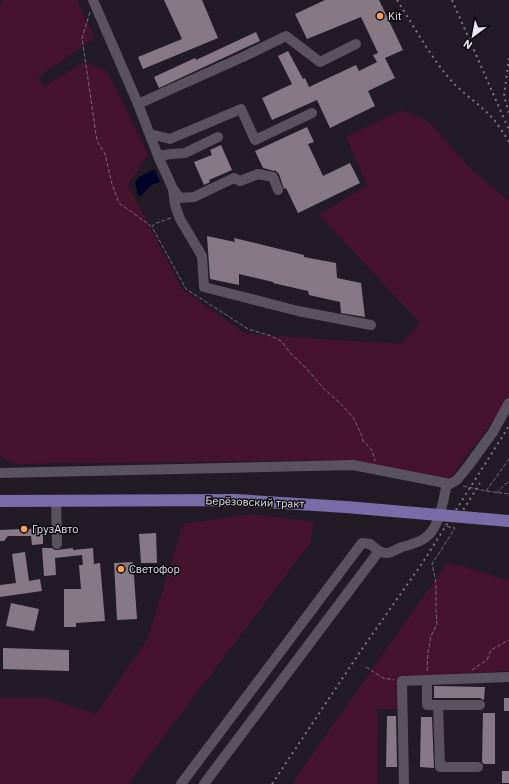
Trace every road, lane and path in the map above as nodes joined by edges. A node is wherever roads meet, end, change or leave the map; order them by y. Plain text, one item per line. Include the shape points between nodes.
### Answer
1 (95, 4) edge
2 (356, 44) dead end
3 (138, 104) junction
4 (312, 113) dead end
5 (150, 134) junction
6 (218, 137) dead end
7 (158, 156) junction
8 (173, 189) junction
9 (278, 190) dead end
10 (179, 215) junction
11 (152, 227) junction
12 (371, 325) dead end
13 (509, 403) edge
14 (509, 458) edge
15 (381, 470) junction
16 (0, 473) edge
17 (509, 481) edge
18 (450, 483) junction
19 (486, 492) junction
20 (496, 493) junction
21 (509, 494) edge
22 (56, 500) junction
23 (0, 501) edge
24 (504, 521) edge
25 (436, 525) junction
26 (57, 544) dead end
27 (379, 551) junction
28 (509, 640) edge
29 (366, 667) dead end
30 (509, 677) edge
31 (459, 679) junction
32 (426, 680) junction
33 (402, 681) junction
34 (438, 705) junction
35 (480, 705) dead end
36 (478, 767) dead end
37 (181, 784) edge
38 (204, 784) edge
39 (404, 784) edge

1 - 3 street
1 - 11 path via 90,11 82,38 97,141 105,154 119,203
2 - 3 street via 320,62 286,36
3 - 5 street
4 - 5 street via 255,140 240,109 170,139
5 - 7 street
6 - 7 street via 185,153
7 - 8 street
8 - 9 street via 180,198 194,197 234,178 240,181 258,174 273,178
8 - 10 street
10 - 11 path
10 - 12 street via 202,256 204,287 298,311
11 - 15 path via 186,289 248,329 281,341 353,417 363,441 372,450
13 - 18 street via 493,432 469,465 457,480
14 - 19 path
15 - 16 street via 353,465
15 - 18 street
17 - 20 path
18 - 19 path
18 - 25 street
19 - 20 path
20 - 21 path
22 - 23 main road, Берёзовский тракт
22 - 24 main road, Берёзовский тракт via 236,500
22 - 26 street
25 - 27 street via 426,537 416,543 389,553
25 - 32 path via 455,528 432,564 436,583 437,624 431,636
27 - 37 street via 370,544 362,543
27 - 38 street
28 - 31 path via 491,650 487,660
29 - 33 path via 383,678
30 - 31 street
31 - 32 street
32 - 33 street
32 - 34 street via 427,705
33 - 39 street
34 - 35 street
34 - 36 street via 440,767

